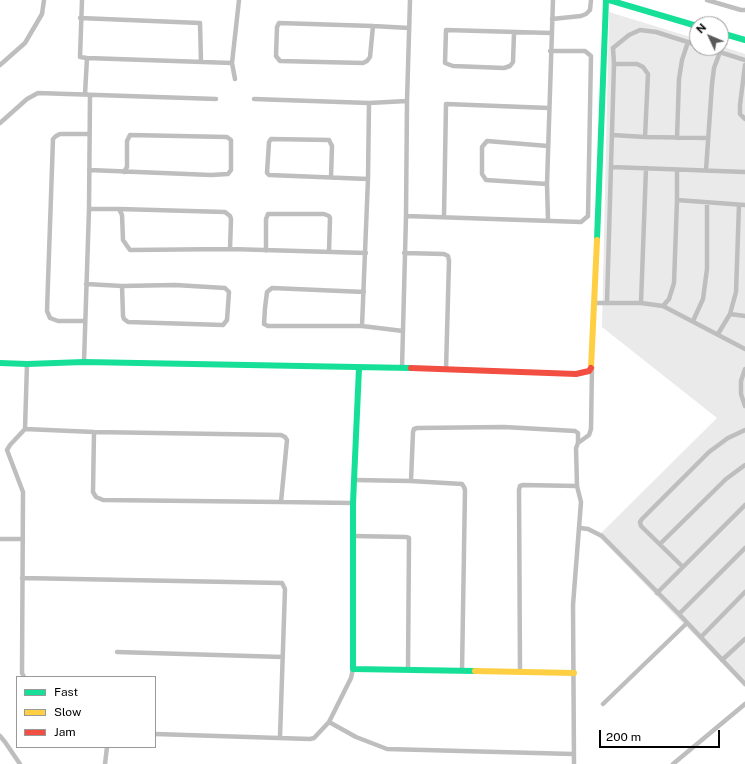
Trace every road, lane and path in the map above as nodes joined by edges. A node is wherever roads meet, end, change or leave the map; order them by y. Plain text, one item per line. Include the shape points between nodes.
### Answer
1 (44, 0) edge
2 (82, 0) edge
3 (239, 0) edge
4 (410, 0) edge
5 (553, 0) edge
6 (591, 0) edge
7 (607, 0) edge
8 (707, 0) edge
9 (745, 10) edge
10 (80, 18) junction
11 (552, 19) junction
12 (689, 24) edge
13 (373, 26) junction
14 (409, 28) junction
15 (514, 32) junction
16 (551, 33) junction
17 (729, 35) edge
18 (745, 40) edge
19 (688, 42) joint
20 (604, 44) junction
21 (613, 48) junction
22 (550, 51) junction
23 (729, 55) edge
24 (718, 56) edge
25 (87, 58) junction
26 (745, 60) edge
27 (201, 62) junction
28 (232, 63) junction
29 (614, 64) junction
30 (0, 65) edge
31 (745, 65) edge
32 (235, 79) dead end
33 (87, 95) junction
34 (216, 99) dead end
35 (254, 99) dead end
36 (407, 102) junction
37 (369, 103) junction
38 (549, 108) junction
39 (745, 120) edge
40 (0, 123) edge
41 (89, 134) junction
42 (612, 135) junction
43 (645, 137) junction
44 (677, 138) junction
45 (708, 138) junction
46 (548, 146) junction
47 (611, 167) junction
48 (646, 168) junction
49 (89, 170) junction
50 (677, 170) junction
51 (706, 170) junction
52 (124, 172) junction
53 (745, 172) edge
54 (331, 177) junction
55 (368, 179) junction
56 (547, 184) junction
57 (677, 200) junction
58 (707, 203) junction
59 (739, 205) junction
60 (745, 205) edge
61 (88, 209) junction
62 (119, 210) junction
63 (406, 216) junction
64 (444, 216) junction
65 (548, 220) junction
66 (230, 249) junction
67 (266, 251) junction
68 (330, 252) junction
69 (366, 253) junction
70 (404, 253) junction
71 (86, 284) junction
72 (122, 286) junction
73 (364, 292) junction
74 (607, 302) junction
75 (594, 303) junction
76 (641, 303) junction
77 (663, 306) junction
78 (730, 314) junction
79 (745, 316) edge
80 (85, 321) junction
81 (693, 321) junction
82 (362, 326) junction
83 (402, 331) junction
84 (718, 334) junction
85 (745, 349) edge
86 (84, 362) junction
87 (0, 363) edge
88 (27, 364) junction
89 (592, 367) junction
90 (359, 368) junction
91 (402, 368) junction
92 (745, 369) edge
93 (446, 370) junction
94 (745, 406) edge
95 (25, 429) junction
96 (745, 430) edge
97 (94, 432) junction
98 (578, 443) junction
99 (745, 465) edge
100 (354, 480) junction
101 (411, 481) junction
102 (578, 486) junction
103 (281, 502) junction
104 (353, 504) junction
105 (745, 505) edge
106 (580, 528) junction
107 (353, 536) junction
108 (0, 539) edge
109 (23, 540) junction
110 (660, 544) junction
111 (745, 548) edge
112 (683, 567) junction
113 (22, 578) junction
114 (745, 592) edge
115 (657, 593) junction
116 (679, 614) junction
117 (687, 623) junction
118 (701, 637) junction
119 (745, 639) edge
120 (117, 652) dead end
121 (283, 657) junction
122 (722, 660) junction
123 (353, 669) junction
124 (408, 670) junction
125 (462, 671) junction
126 (520, 672) junction
127 (574, 673) junction
128 (24, 676) edge
129 (744, 682) edge
130 (602, 704) dead end
131 (745, 704) edge
132 (329, 722) junction
133 (156, 734) edge
134 (0, 736) edge
135 (280, 738) junction
136 (107, 748) edge
137 (573, 754) junction
138 (20, 764) edge
139 (105, 764) edge
140 (574, 764) edge
141 (673, 764) edge

1 - 30 street via 42,14 25,42
2 - 10 street
3 - 28 street
4 - 14 street
5 - 11 street
6 - 11 street via 590,10 586,14
7 - 12 street
7 - 20 street
8 - 9 street
10 - 25 street via 80,57
10 - 27 street via 200,23
11 - 16 street
13 - 13 street via 279,23 276,56 280,61 362,64 370,57
13 - 14 street
14 - 36 street
15 - 15 street via 513,62 510,66 453,66 445,63 446,30
15 - 16 street
16 - 22 street
17 - 18 street
19 - 21 street via 640,30
19 - 44 street via 679,79
20 - 21 street
20 - 75 street
21 - 29 street
22 - 38 street
22 - 65 street via 585,51 591,56 588,216 581,222
23 - 26 street
24 - 45 street via 714,68
25 - 27 street
25 - 33 street
27 - 28 street
28 - 32 street
29 - 42 street
29 - 43 street via 637,64 648,74
31 - 39 street via 740,105 740,114
33 - 34 street
33 - 40 street via 33,95
33 - 41 street
35 - 37 street
36 - 37 street
36 - 63 street
37 - 55 street
38 - 46 street
38 - 64 street via 446,104
41 - 49 street
41 - 80 street via 60,134 53,139 47,311 50,318 58,321
42 - 43 street
42 - 47 street
43 - 44 street
44 - 45 street
45 - 51 street
46 - 56 street
46 - 56 street via 487,141 482,147 482,174 486,180
47 - 48 street
47 - 74 street
48 - 50 street
48 - 76 street
49 - 52 street
49 - 61 street
50 - 51 street
50 - 57 street
51 - 53 street
52 - 52 street via 127,141 130,135 227,137 231,140 231,170 228,174
54 - 54 street via 269,175 269,142 271,139 329,140 332,146
54 - 55 street
55 - 69 street
56 - 65 street
57 - 58 street
57 - 77 street via 674,283 669,299
58 - 59 street
58 - 81 street via 707,269 703,299
59 - 60 street
59 - 78 street via 736,292
61 - 62 street
61 - 71 street
62 - 66 street via 122,215 123,240 130,250
62 - 66 street via 225,212 231,219
63 - 64 street
63 - 70 street
64 - 65 street
66 - 67 street
67 - 68 street
67 - 68 street via 268,214 324,214 330,218
68 - 69 street
69 - 73 street
70 - 83 street
70 - 93 street via 448,256
71 - 72 street
71 - 80 street
72 - 72 street via 175,285 225,288 229,292 226,323 223,325 128,322 123,316
73 - 82 street
73 - 82 street via 272,288 267,292 264,315 264,324 268,326
74 - 75 street
74 - 76 street
75 - 89 street
76 - 77 street
77 - 81 street
78 - 79 street
78 - 84 street
80 - 86 street
81 - 84 street
82 - 83 street
83 - 91 street
84 - 85 street
86 - 88 street
86 - 90 street
87 - 88 street
88 - 95 street
89 - 93 street via 589,371 576,374
89 - 98 street via 591,429 589,435
90 - 91 street
90 - 100 street
91 - 93 street
92 - 94 street via 741,381 741,394
95 - 97 street
95 - 109 street via 7,450 23,492
96 - 110 street via 728,438 709,452 642,519 641,526
97 - 103 street via 93,492 96,497 103,500
97 - 103 street via 285,437 287,440
98 - 101 street via 578,433 575,431 504,427 417,428 413,432
98 - 102 street
99 - 110 street via 726,479
100 - 101 street
100 - 104 street
101 - 125 street via 462,484 465,490
102 - 106 street via 581,502
102 - 126 street via 520,486
103 - 104 street
104 - 107 street
105 - 112 street
106 - 115 street via 602,536
106 - 127 street via 573,605
107 - 123 street
107 - 124 street via 408,538
108 - 109 street
109 - 113 street
110 - 112 street
111 - 116 street
112 - 115 street
113 - 121 street via 282,583 285,589
113 - 128 street
114 - 118 street
115 - 116 street
116 - 117 street
117 - 118 street
117 - 130 street
118 - 122 street
119 - 122 street
120 - 121 street
121 - 135 street
122 - 129 street
123 - 124 street
123 - 132 street
124 - 125 street
125 - 126 street
126 - 127 street
127 - 137 street
131 - 141 street
132 - 135 street via 314,738
132 - 137 street via 356,737 387,749
133 - 135 street
134 - 138 street
136 - 139 street
137 - 140 street

